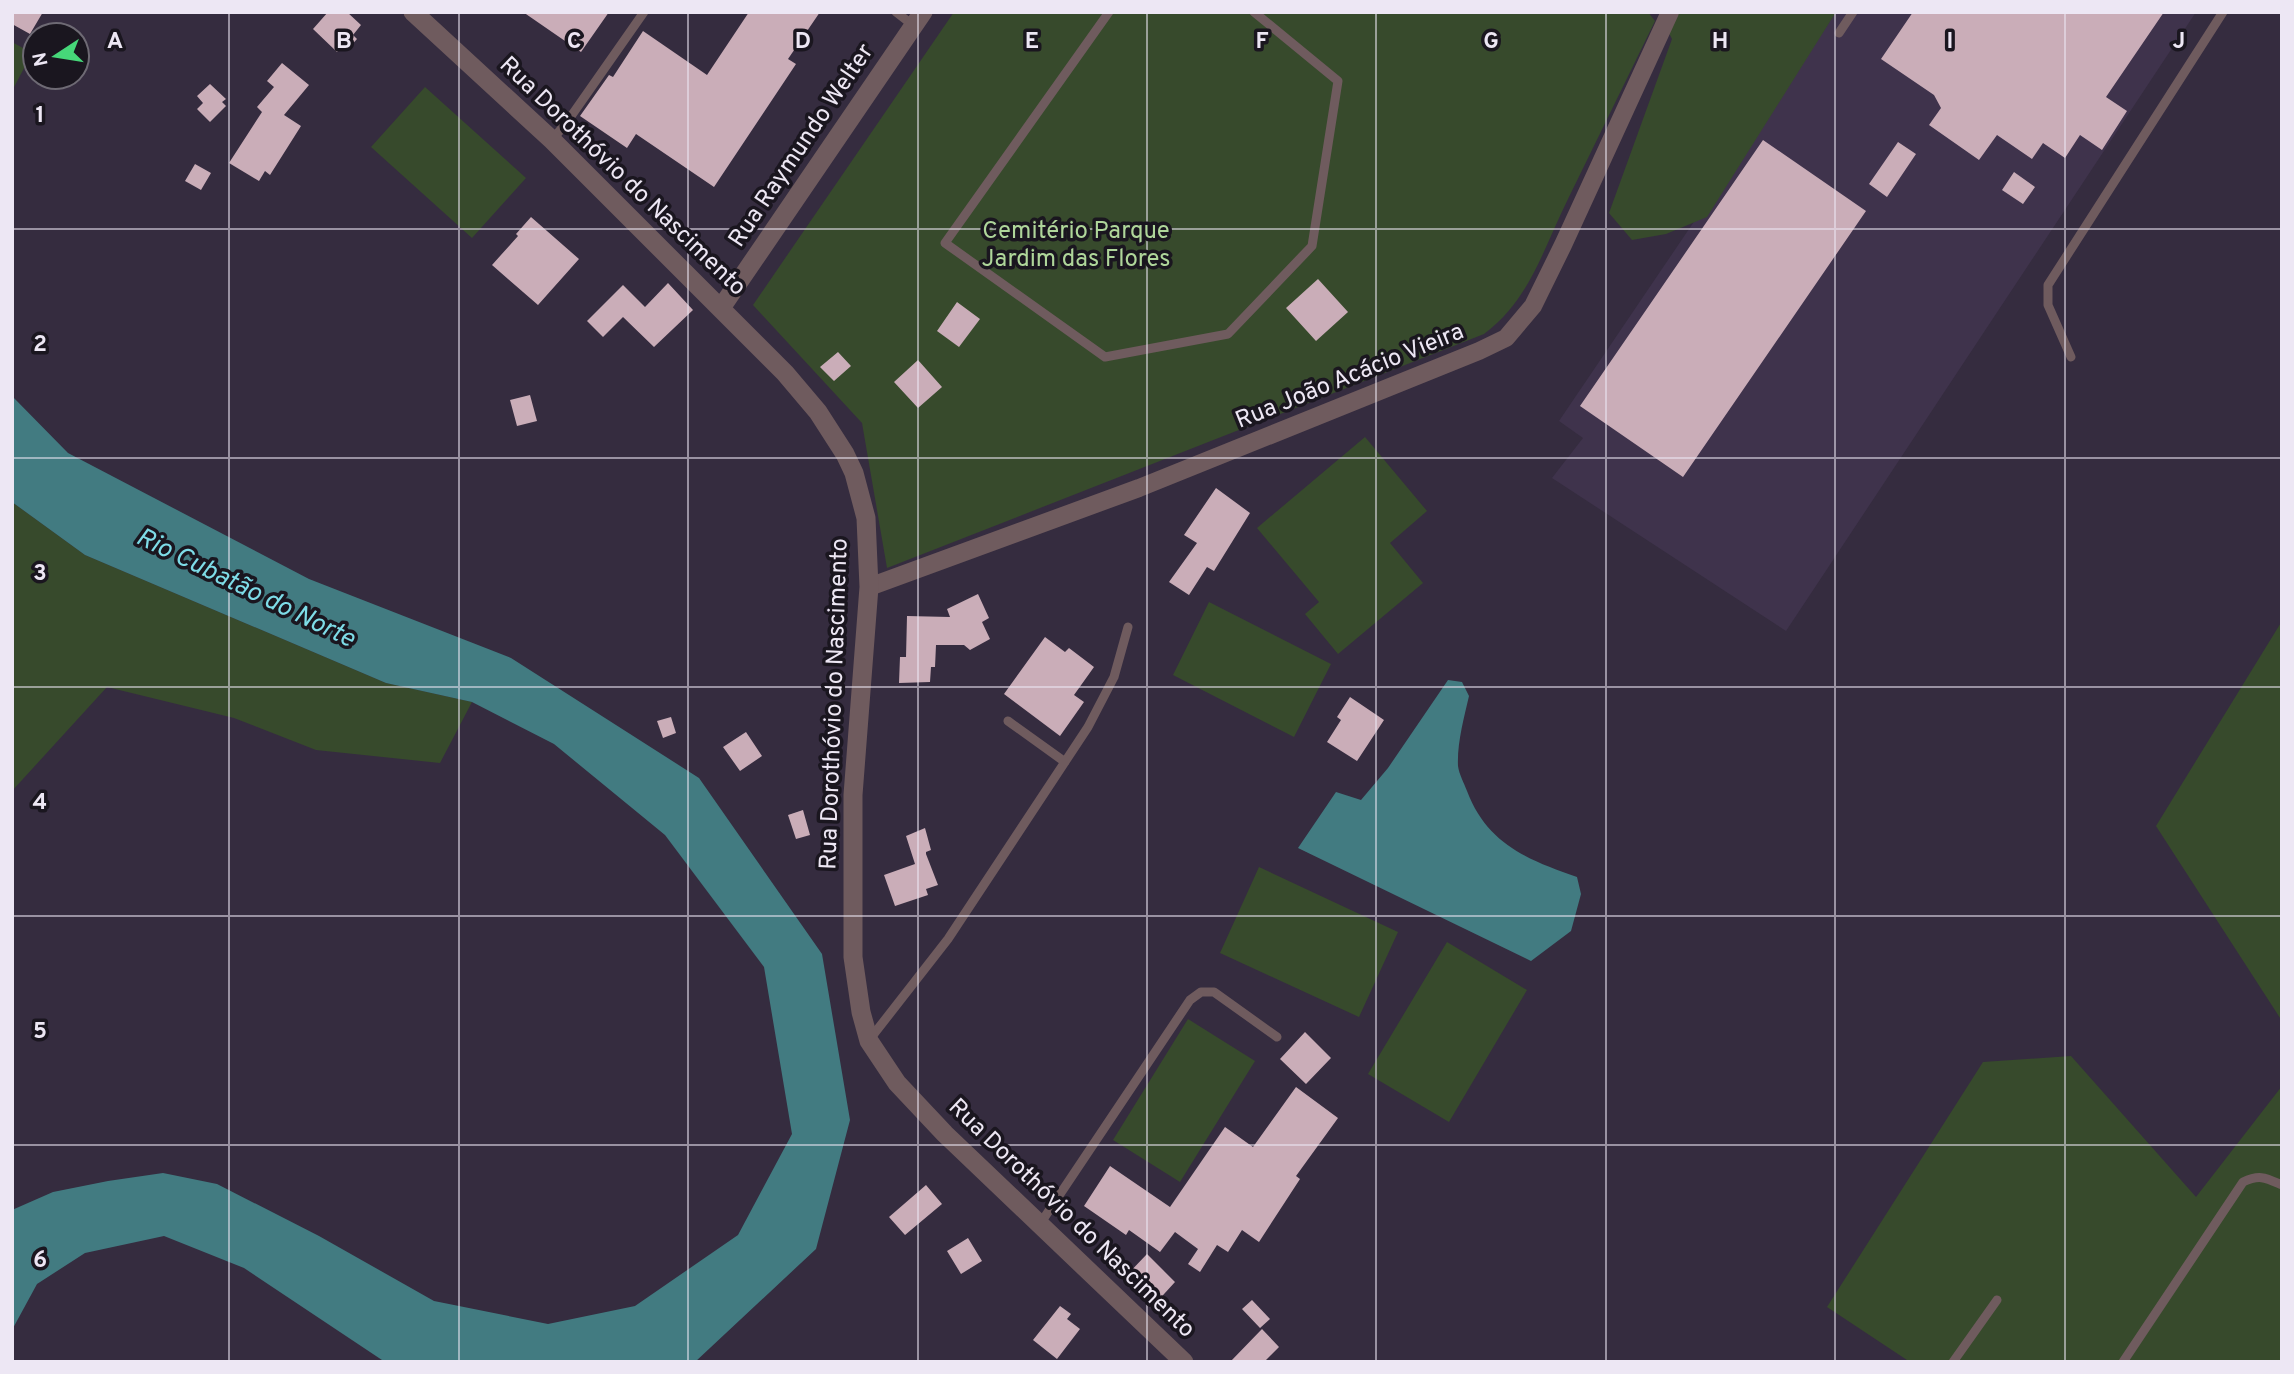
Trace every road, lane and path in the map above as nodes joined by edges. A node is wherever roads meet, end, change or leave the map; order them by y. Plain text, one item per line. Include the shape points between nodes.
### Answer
1 (413, 12) edge
2 (644, 12) edge
3 (896, 12) edge
4 (1109, 12) edge
5 (1254, 12) edge
6 (1670, 12) edge
7 (1853, 12) edge
8 (2223, 12) edge
9 (919, 19) edge
10 (1839, 33) dead end
11 (552, 140) junction
12 (721, 308) junction
13 (2071, 357) dead end
14 (869, 587) junction
15 (1128, 627) dead end
16 (1008, 721) dead end
17 (1065, 762) junction
18 (1277, 1037) dead end
19 (869, 1041) junction
20 (2282, 1185) edge
21 (1040, 1224) junction
22 (1997, 1300) dead end
23 (1184, 1362) edge
24 (1953, 1362) edge
25 (2123, 1362) edge

1 - 11 street, Rua Dorothóvio do Nascimento
2 - 11 lane
3 - 9 lane
4 - 5 lane via 945,243 1105,357 1228,334 1312,246 1338,81
6 - 14 street, Rua João Acácio Vieira via 1533,306 1506,338 1139,488
7 - 10 lane
8 - 13 lane via 2048,285 2048,305
9 - 12 street, Rua Raymundo Welter
11 - 12 street, Rua Dorothóvio do Nascimento
12 - 14 street, Rua Dorothóvio do Nascimento via 804,394 845,454 866,517
14 - 19 street, Rua Dorothóvio do Nascimento via 853,794 853,957
15 - 17 lane via 1114,677
16 - 17 lane
17 - 19 lane via 948,939
18 - 21 lane via 1214,992 1201,992 1190,1000
19 - 21 street, Rua Dorothóvio do Nascimento via 917,1106
20 - 25 lane via 2255,1176 2244,1182
21 - 23 street, Rua Dorothóvio do Nascimento
22 - 24 lane

